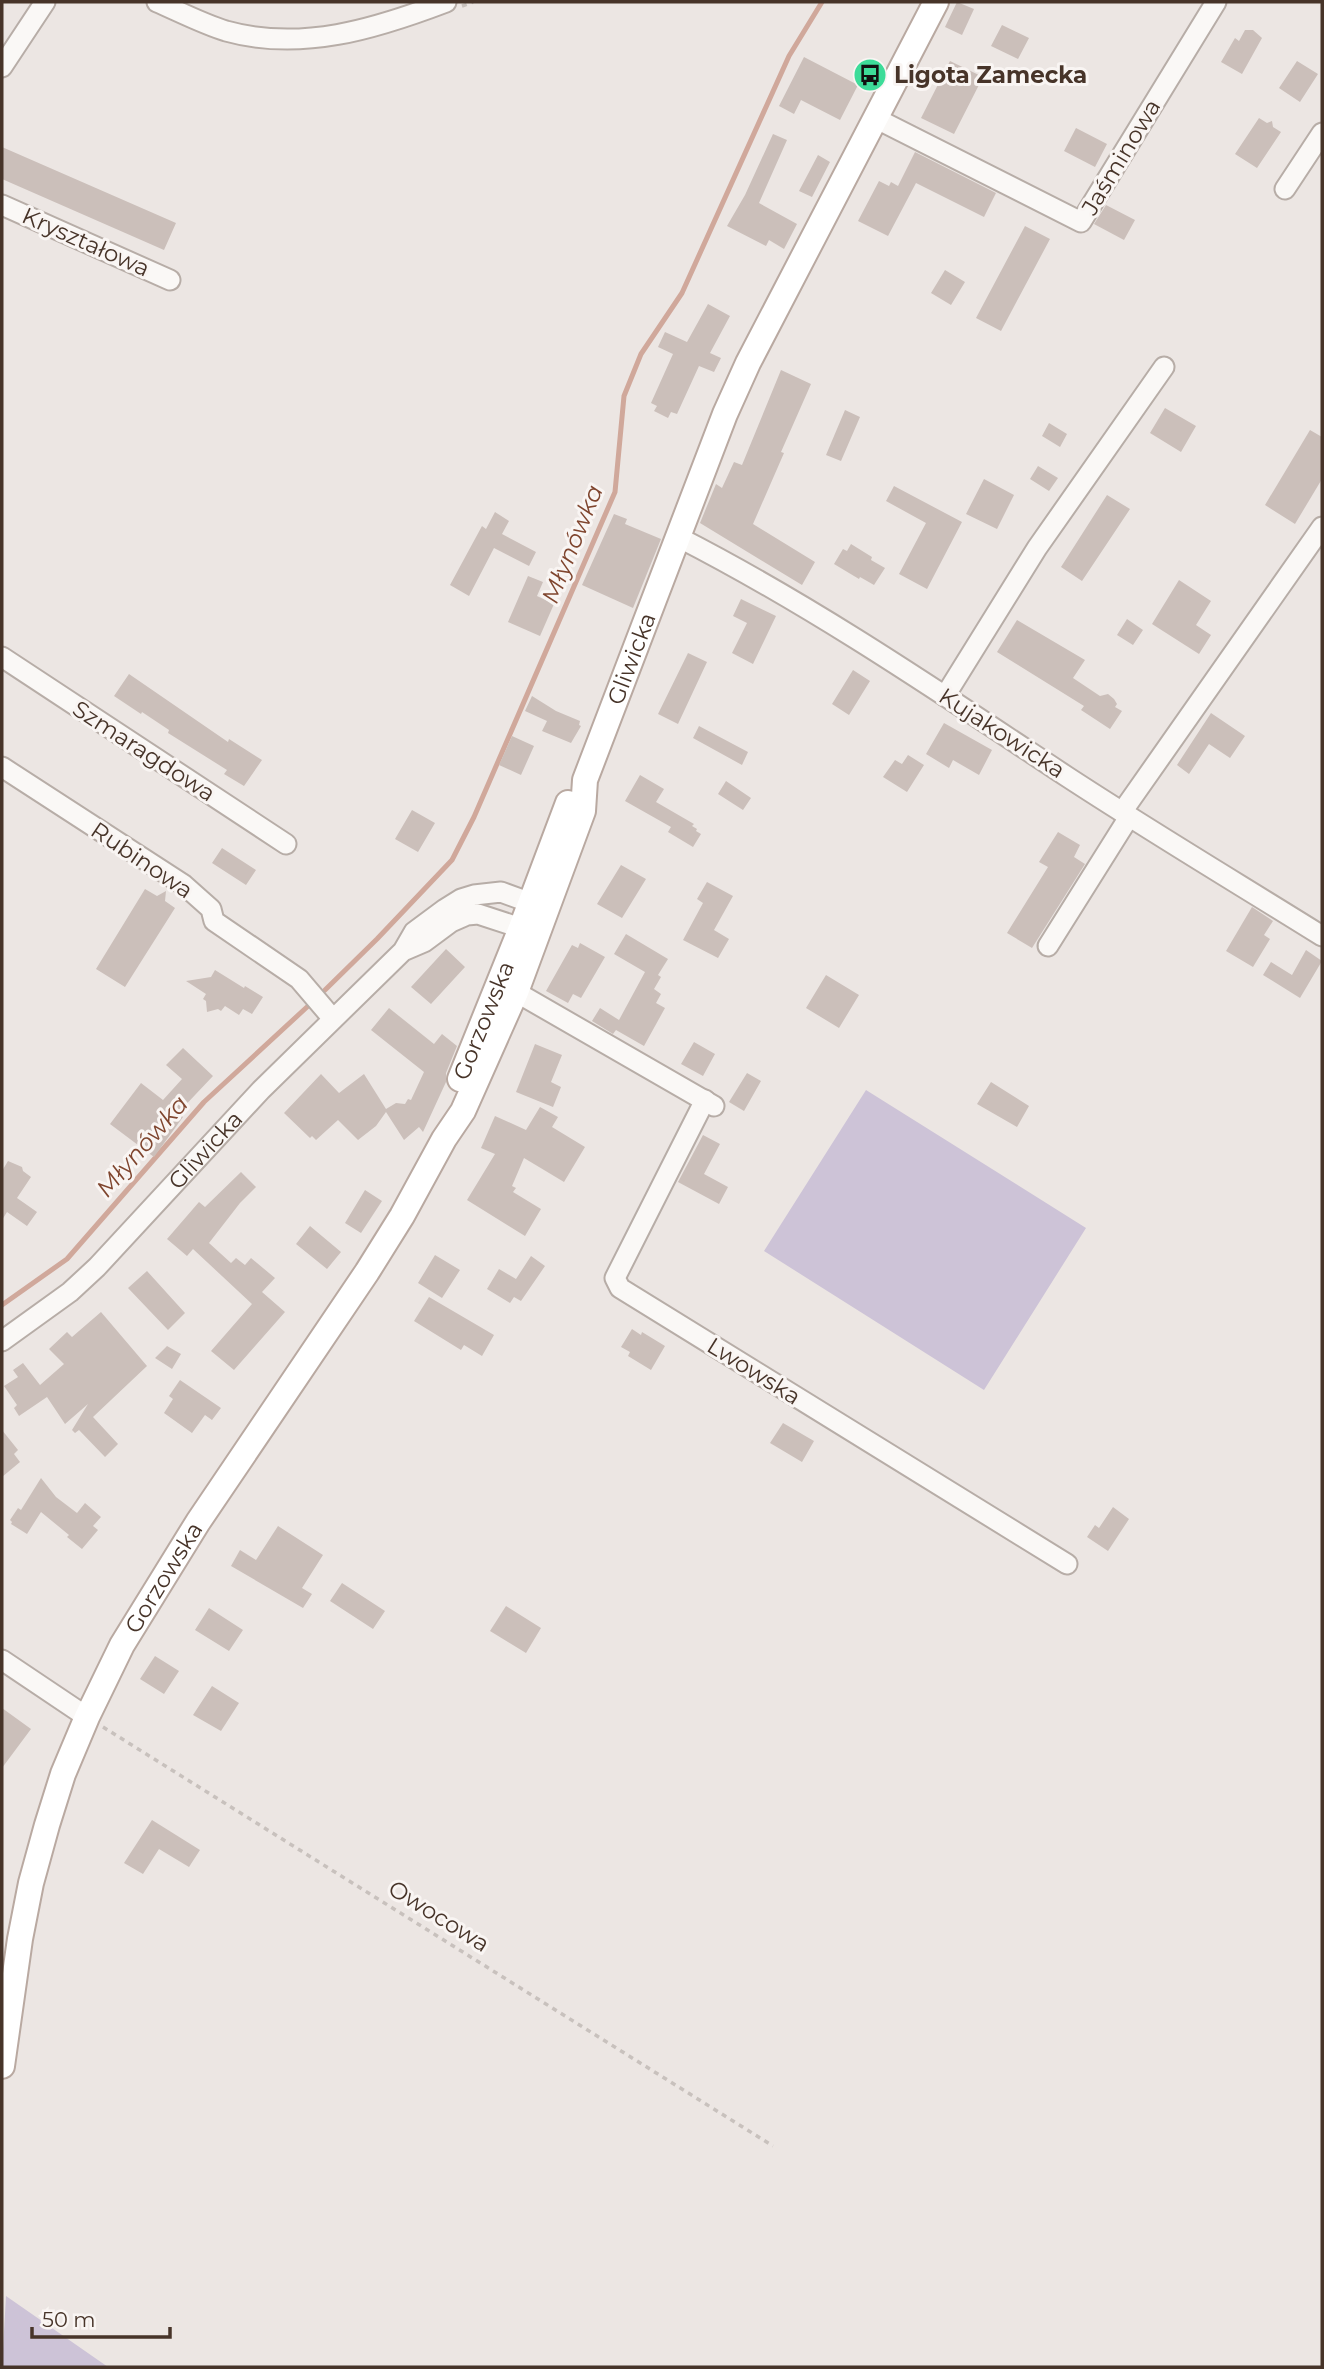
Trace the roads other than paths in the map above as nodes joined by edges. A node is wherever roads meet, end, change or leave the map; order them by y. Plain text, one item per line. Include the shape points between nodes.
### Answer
1 (46, 2) edge
2 (157, 2) edge
3 (446, 2) edge
4 (936, 2) edge
5 (1216, 2) edge
6 (2, 67) edge
7 (875, 118) junction
8 (1322, 133) edge
9 (1285, 189) dead end
10 (2, 205) edge
11 (170, 280) dead end
12 (1164, 367) dead end
13 (1322, 527) edge
14 (678, 537) junction
15 (2, 657) edge
16 (945, 696) junction
17 (2, 767) edge
18 (1125, 814) junction
19 (286, 844) dead end
20 (531, 917) junction
21 (1322, 936) edge
22 (1048, 946) dead end
23 (403, 951) junction
24 (507, 988) junction
25 (333, 1019) junction
26 (2, 1341) edge
27 (1068, 1564) dead end
28 (2, 1660) edge
29 (86, 1717) junction
30 (8, 1975) edge
31 (2, 2066) edge

1 - 6 street
2 - 3 street via 225,31 298,41 338,35
4 - 7 main road
5 - 7 street, Jaśminowa via 1081,222
7 - 14 main road via 748,363
8 - 9 street
10 - 11 street, Kryształowa
12 - 16 street via 1037,548
13 - 18 street
14 - 16 street, Kujakowicka via 769,585
14 - 20 main road, Gliwicka via 586,780 567,805
15 - 19 street, Szmaragdowa
16 - 18 street, Kujakowicka
17 - 25 street, Rubinowa via 184,885 211,909 215,921 299,979
18 - 21 street, Kujakowicka
18 - 22 street
20 - 23 street, Gliwicka via 467,915
20 - 23 street, Gliwicka via 501,892 474,895 414,932
20 - 24 main road, Gorzowska
23 - 25 street, Gliwicka
24 - 27 street, Lwowska via 710,1103 615,1278 620,1289
24 - 29 main road, Gorzowska via 463,1111 367,1272 198,1522 129,1634
25 - 26 street, Gliwicka via 90,1274
28 - 29 street
29 - 30 main road, Gorzowska via 47,1825
30 - 31 main road, Gorzowska

